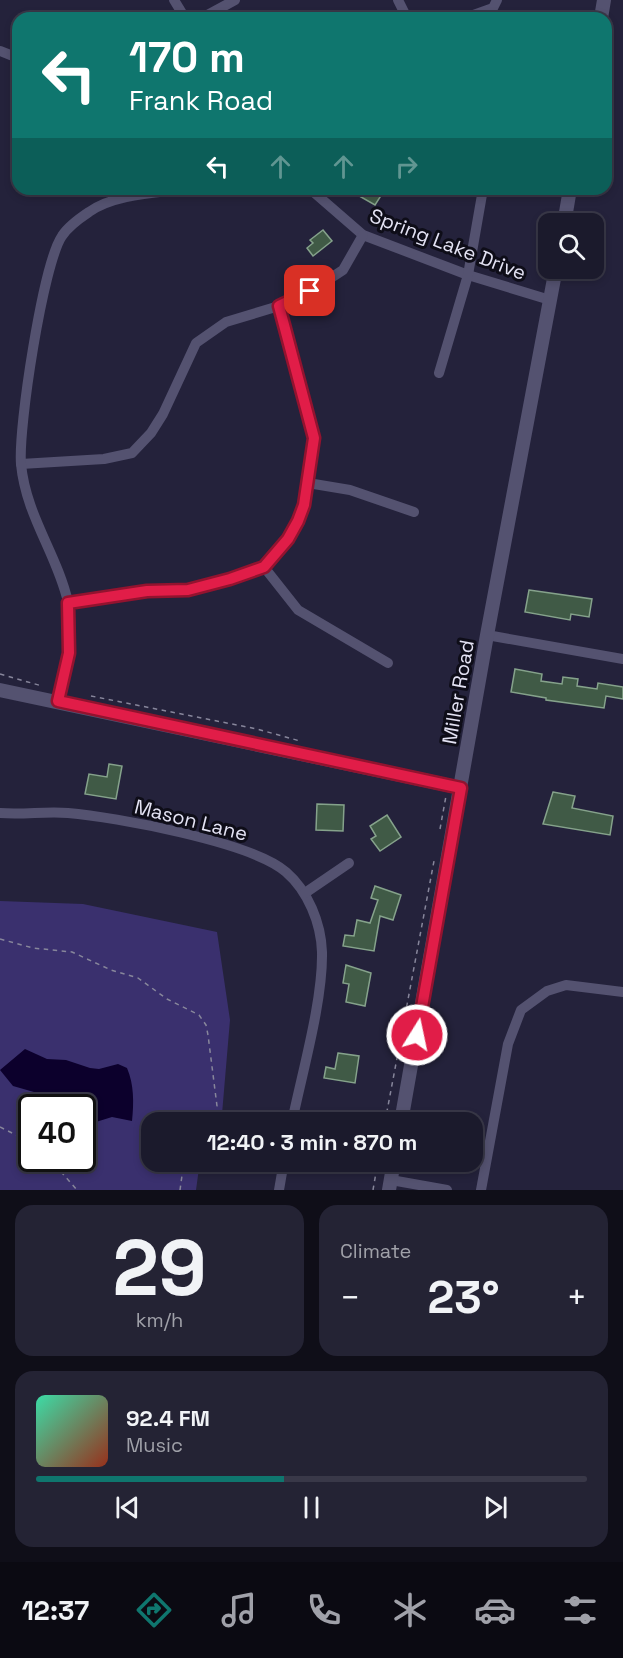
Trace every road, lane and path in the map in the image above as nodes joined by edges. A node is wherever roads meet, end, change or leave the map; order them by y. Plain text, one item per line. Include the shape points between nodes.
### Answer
1 (235, 0) edge
2 (497, 0) edge
3 (213, 12) edge
4 (482, 12) edge
5 (144, 195) edge
6 (317, 195) edge
7 (482, 195) edge
8 (569, 195) edge
9 (566, 213) edge
10 (363, 235) junction
11 (468, 275) junction
12 (554, 279) edge
13 (550, 300) junction
14 (279, 306) junction
15 (439, 373) dead end
16 (21, 464) junction
17 (308, 483) junction
18 (414, 512) dead end
19 (264, 567) junction
20 (68, 603) junction
21 (487, 635) junction
22 (623, 660) edge
23 (388, 663) dead end
24 (0, 674) edge
25 (0, 690) edge
26 (84, 696) dead end
27 (59, 697) junction
28 (306, 742) dead end
29 (461, 788) junction
30 (0, 813) edge
31 (350, 863) dead end
32 (305, 893) junction
33 (0, 939) edge
34 (623, 992) edge
35 (216, 1112) edge
36 (294, 1112) edge
37 (403, 1112) edge
38 (0, 1127) edge
39 (18, 1136) edge
40 (61, 1172) edge
41 (182, 1172) edge
42 (282, 1172) edge
43 (376, 1172) edge
44 (390, 1185) edge
45 (77, 1190) edge
46 (180, 1190) edge
47 (279, 1190) edge
48 (373, 1190) edge
49 (447, 1190) edge
50 (481, 1190) edge

1 - 3 street
2 - 4 street via 493,8
5 - 16 street via 123,198 90,211 62,236 48,270 22,423
6 - 10 street, Spring Lake Drive
7 - 11 street
8 - 9 street
10 - 11 street, Spring Lake Drive
10 - 14 street via 343,270
11 - 13 street, Spring Lake Drive
11 - 15 street
12 - 13 street, Miller Road
13 - 21 street, Miller Road
14 - 16 street via 226,322 196,343 163,414 132,453 104,459
14 - 17 street via 314,438
16 - 20 street via 31,514
17 - 18 street via 350,490
17 - 19 street via 298,521
19 - 20 street via 188,590 147,591
19 - 23 street via 298,610
20 - 27 street via 69,653
21 - 22 street
21 - 29 street, Miller Road
24 - 27 path
25 - 27 street
26 - 28 path
27 - 29 street
29 - 37 street, Miller Road
30 - 32 street, Mason Lane via 66,813 229,845 285,871
31 - 32 street
32 - 36 street, Mason Lane via 317,922 322,952 318,996
33 - 35 path via 72,952 138,978 199,1015 208,1035
34 - 50 street via 566,985 548,991 521,1010 508,1044
38 - 39 path
40 - 45 path
41 - 46 path
42 - 47 street
43 - 48 path
44 - 49 street

